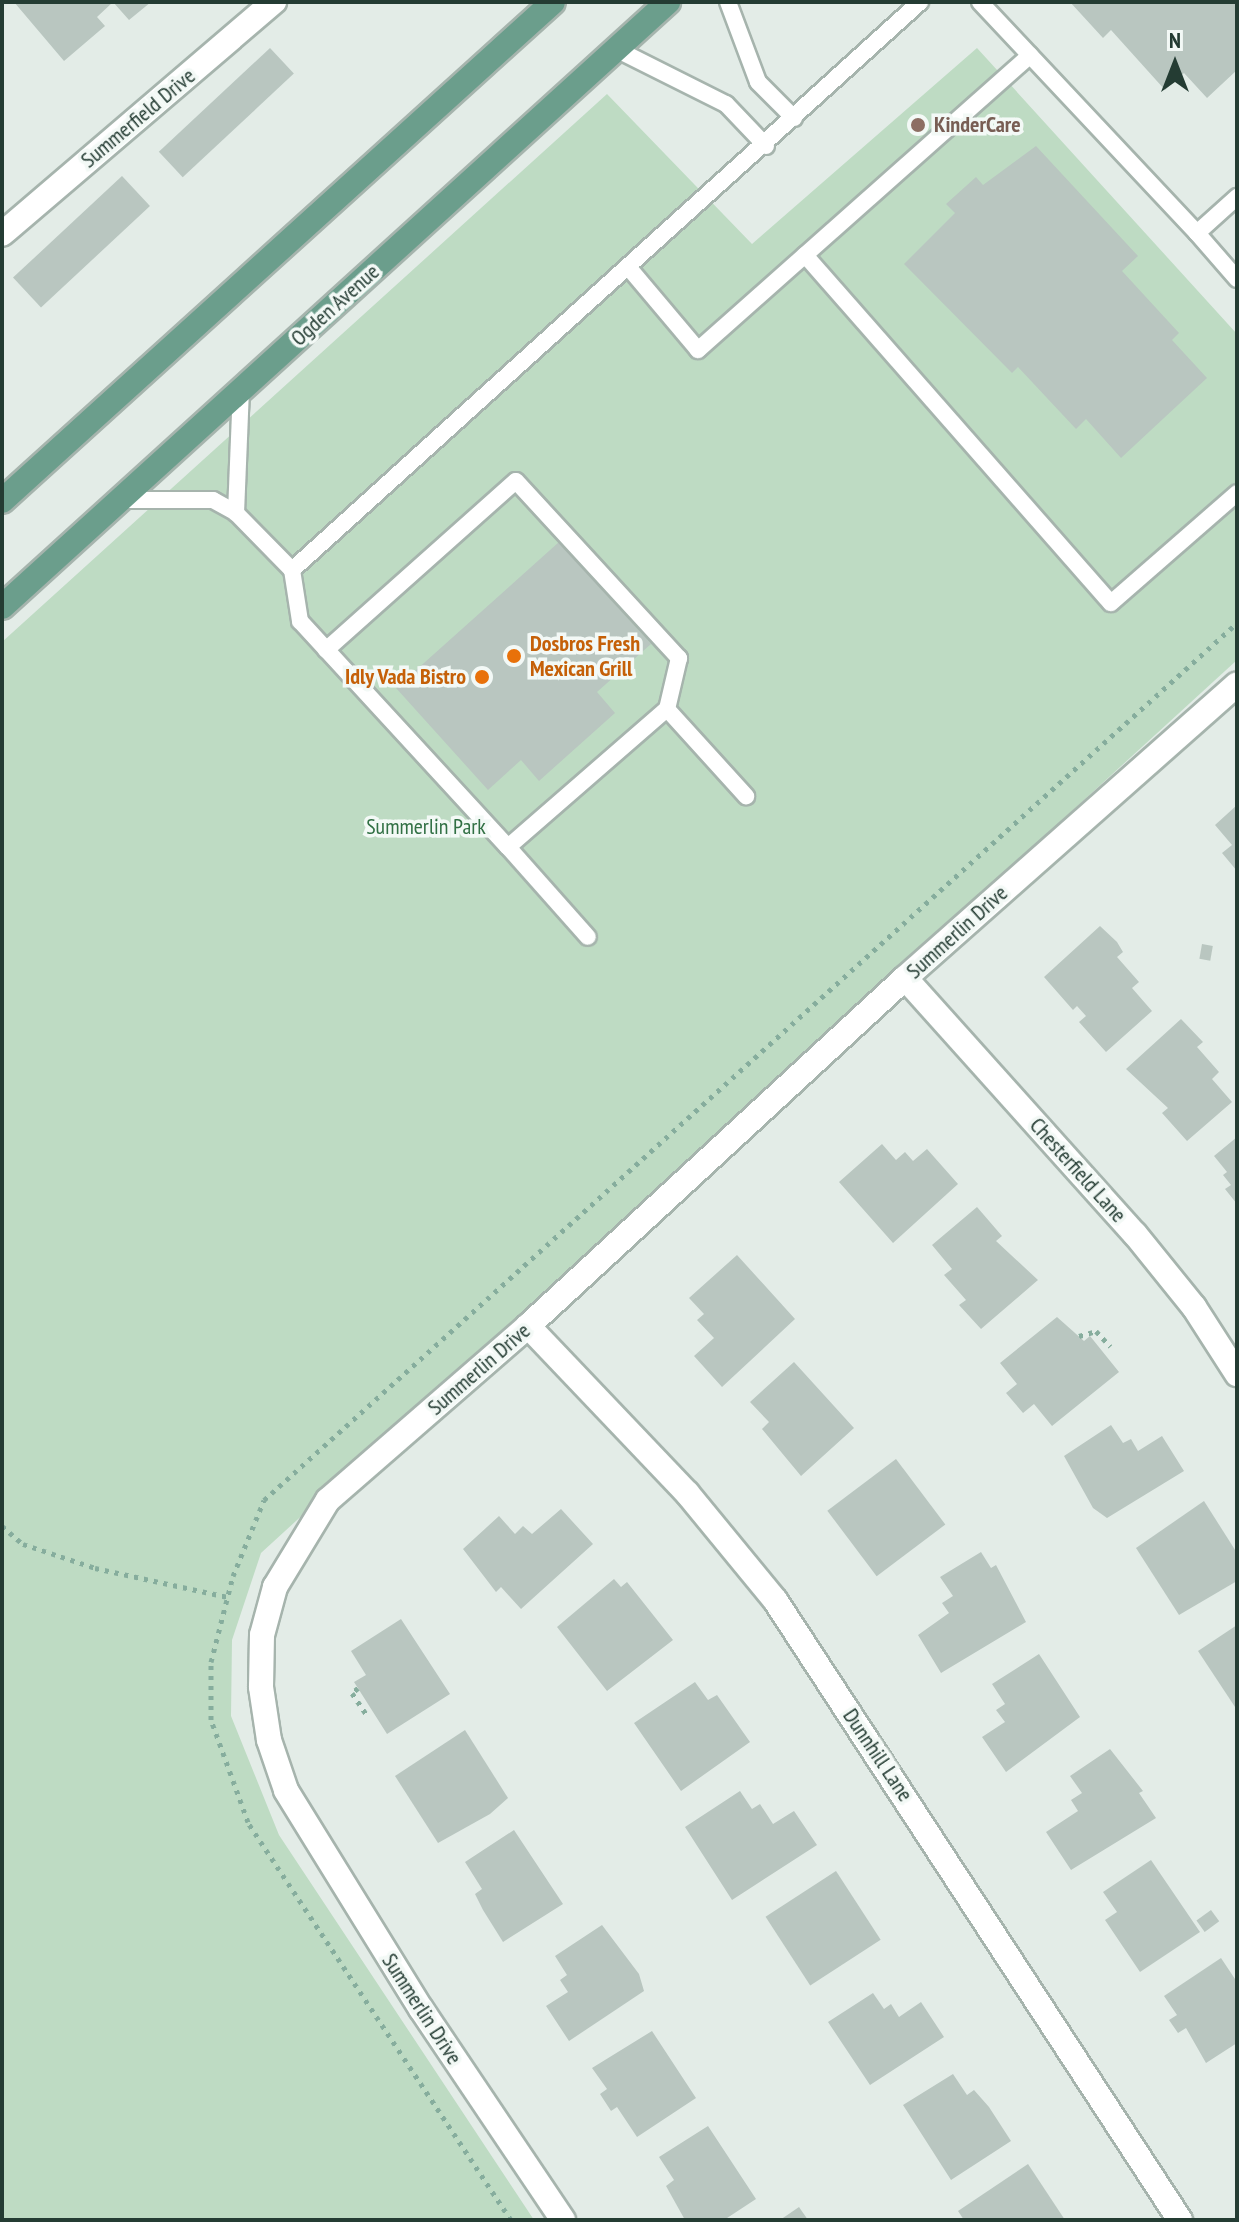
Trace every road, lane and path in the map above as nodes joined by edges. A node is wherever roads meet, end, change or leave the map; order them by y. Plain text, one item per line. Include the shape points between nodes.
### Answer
1 (274, 2) edge
2 (553, 2) edge
3 (668, 2) edge
4 (728, 2) edge
5 (920, 2) edge
6 (980, 2) edge
7 (616, 49) junction
8 (1030, 55) junction
9 (794, 118) junction
10 (766, 146) junction
11 (1237, 197) edge
12 (1197, 233) junction
13 (2, 234) edge
14 (805, 255) junction
15 (629, 268) junction
16 (1237, 279) edge
17 (241, 390) junction
18 (1237, 493) edge
19 (120, 500) junction
20 (2, 501) edge
21 (236, 513) junction
22 (292, 570) junction
23 (2, 607) edge
24 (326, 650) junction
25 (1237, 684) edge
26 (667, 709) junction
27 (746, 796) dead end
28 (508, 847) junction
29 (588, 937) dead end
30 (905, 978) junction
31 (528, 1326) junction
32 (1079, 1336) dead end
33 (1110, 1346) dead end
34 (1237, 1374) edge
35 (2, 1526) edge
36 (228, 1597) dead end
37 (358, 1688) dead end
38 (368, 1717) dead end
39 (563, 2220) edge
40 (1180, 2220) edge

1 - 13 street, Summerfield Drive
2 - 20 main road
3 - 7 main road, Ogden Avenue
4 - 9 lane via 758,82
5 - 9 lane
6 - 8 lane
7 - 10 lane via 726,104
7 - 17 main road, Ogden Avenue
8 - 12 lane
8 - 14 lane
9 - 10 lane
10 - 15 lane
11 - 12 lane
12 - 16 lane
14 - 15 lane via 698,350
14 - 18 lane via 1111,603
15 - 22 lane
17 - 19 main road, Ogden Avenue
17 - 21 lane
19 - 21 lane via 188,497 213,500
19 - 23 main road, Ogden Avenue
21 - 22 lane
22 - 24 lane via 300,621
24 - 26 lane via 516,481 679,658
24 - 28 lane
25 - 30 street, Summerlin Drive
26 - 27 lane
26 - 28 lane
28 - 29 lane
30 - 31 street, Summerlin Drive
30 - 34 street, Chesterfield Lane via 1135,1234 1194,1307
31 - 39 street, Summerlin Drive via 328,1500 275,1587 262,1635 261,1687 269,1740 286,1790 421,2009
31 - 40 street, Dunnhill Lane via 687,1493 775,1600
32 - 33 path via 1096,1331
35 - 36 path via 23,1544 95,1568
37 - 38 path via 352,1693

